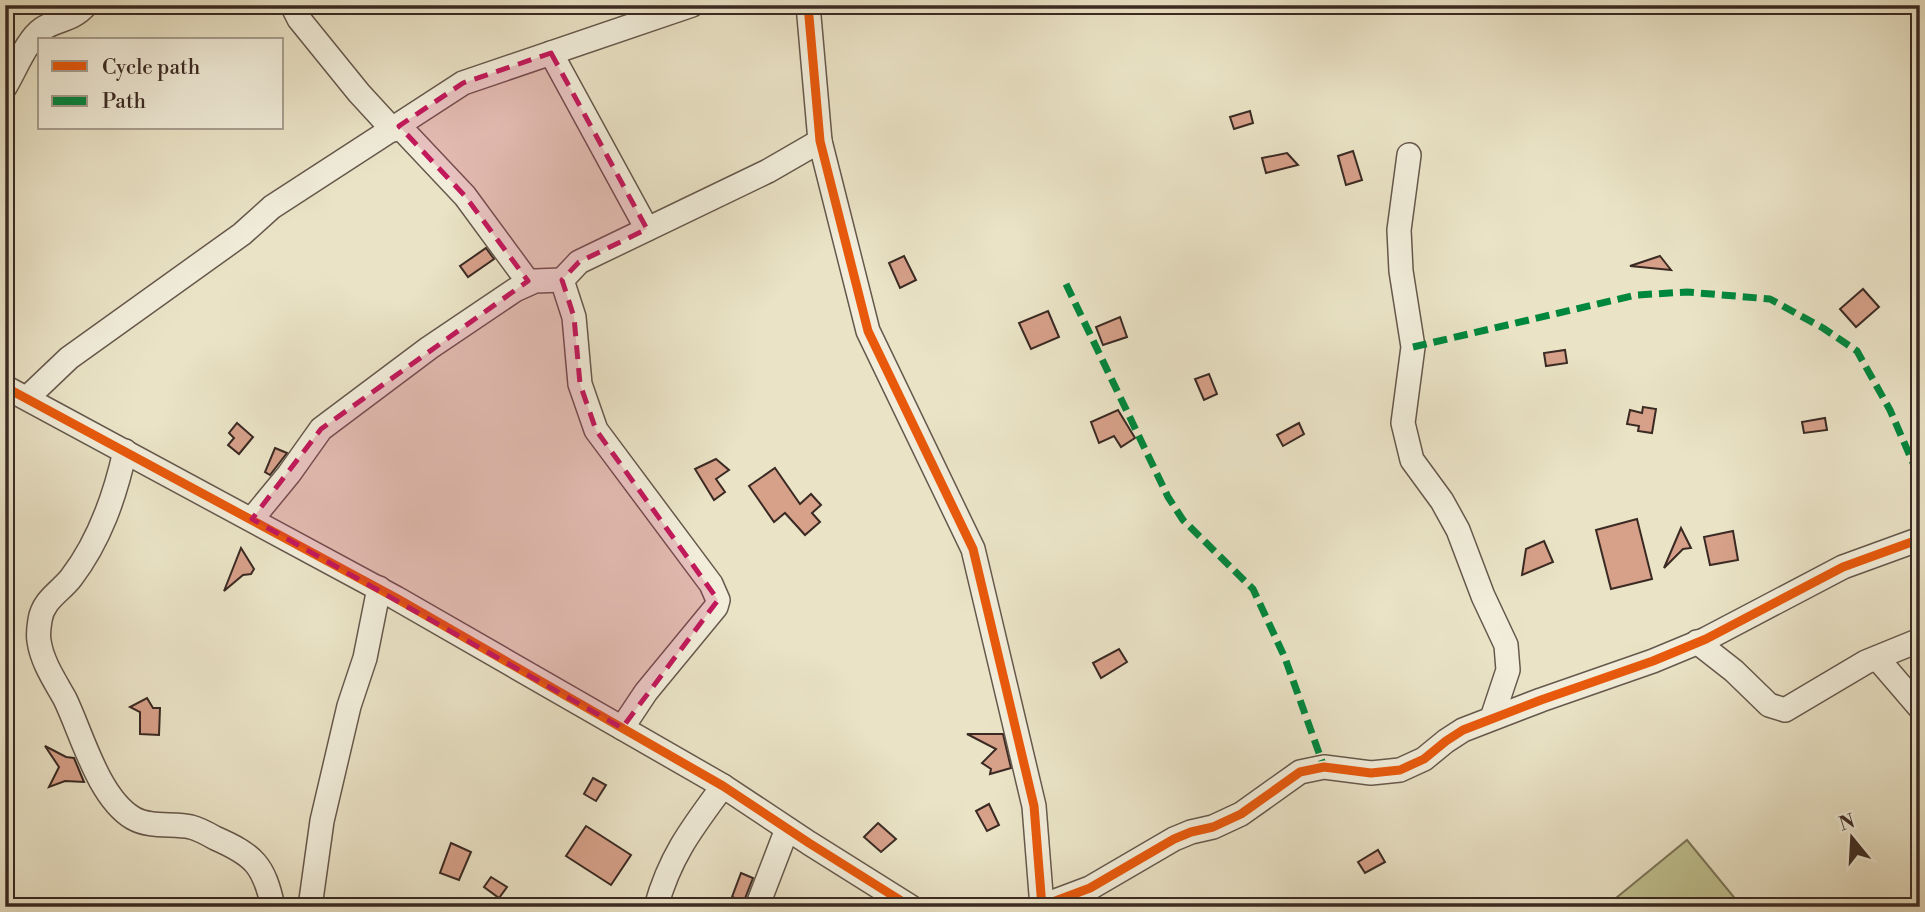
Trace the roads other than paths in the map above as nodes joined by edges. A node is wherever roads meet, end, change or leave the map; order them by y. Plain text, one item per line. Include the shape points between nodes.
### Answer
1 (86, 5) edge
2 (292, 5) edge
3 (692, 5) edge
4 (808, 5) edge
5 (551, 53) junction
6 (5, 87) edge
7 (396, 128) junction
8 (820, 141) junction
9 (1409, 155) dead end
10 (647, 229) junction
11 (562, 281) junction
12 (529, 283) junction
13 (5, 387) edge
14 (27, 398) junction
15 (125, 451) junction
16 (252, 519) junction
17 (1920, 539) edge
18 (379, 588) junction
19 (1920, 640) edge
20 (1697, 642) junction
21 (1877, 658) junction
22 (1920, 708) edge
23 (1492, 718) junction
24 (622, 728) junction
25 (723, 786) junction
26 (787, 829) junction
27 (1042, 906) edge
28 (273, 907) edge
29 (310, 907) edge
30 (656, 907) edge
31 (757, 907) edge
32 (911, 907) edge

1 - 6 street via 34,36
2 - 7 street via 359,93
3 - 5 street
4 - 8 street
5 - 7 street via 463,83
5 - 10 street
7 - 12 street via 465,196
7 - 14 street via 272,207 242,234 69,358
8 - 10 street
8 - 27 street via 868,331 973,549 1034,806
9 - 23 street via 1399,230 1413,347 1403,423 1412,460 1458,530 1506,645 1508,670
10 - 11 street via 579,262
11 - 12 street
11 - 24 street via 574,317 580,384 596,430 704,573 718,600
12 - 16 street via 429,348 321,429
13 - 14 street
14 - 15 street
15 - 16 street
15 - 28 street via 106,519 71,578 47,602 40,616 38,640 93,762 118,804 134,819 193,827 246,852 268,881
16 - 18 street
17 - 20 street via 1843,568
18 - 24 street
18 - 29 street via 322,821
19 - 21 street
20 - 21 street via 1779,710
20 - 23 street
21 - 22 street
23 - 27 street via 1463,730 1424,759 1400,770 1371,773 1324,767 1300,772 1241,814 1174,839 1090,888
24 - 25 street
25 - 26 street
25 - 30 street via 676,853
26 - 31 street
26 - 32 street

